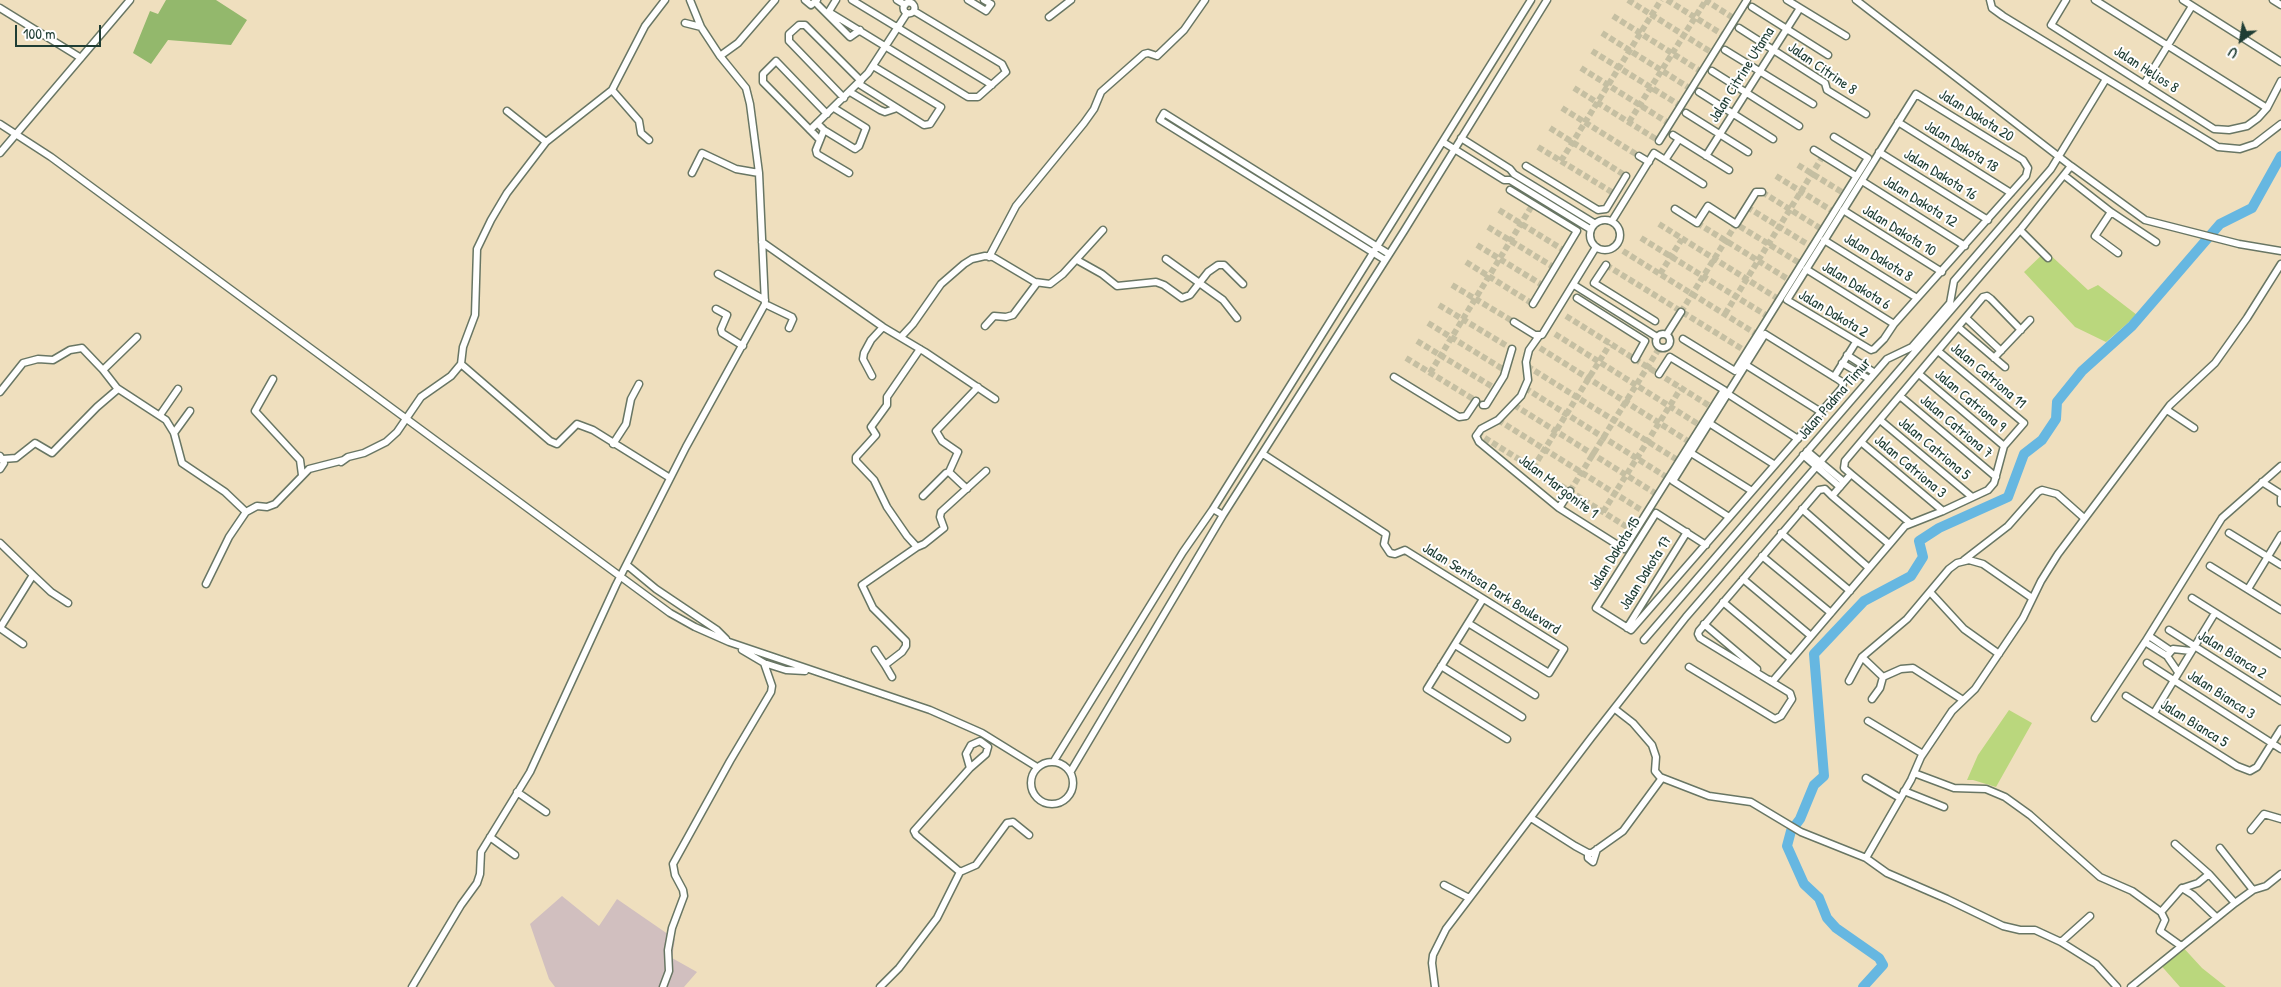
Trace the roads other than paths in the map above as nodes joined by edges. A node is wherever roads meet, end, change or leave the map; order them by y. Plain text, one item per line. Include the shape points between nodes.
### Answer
1 (130, 0) edge
2 (665, 0) edge
3 (690, 0) edge
4 (775, 0) edge
5 (805, 0) edge
6 (836, 0) edge
7 (852, 0) edge
8 (896, 0) edge
9 (968, 0) edge
10 (984, 0) edge
11 (1071, 0) edge
12 (1205, 0) edge
13 (1531, 0) edge
14 (1547, 0) edge
15 (1747, 0) edge
16 (1787, 0) edge
17 (1856, 0) edge
18 (1990, 0) edge
19 (2066, 0) edge
20 (2095, 0) edge
21 (2183, 0) edge
22 (2273, 0) edge
23 (818, 2) edge
24 (912, 4) edge
25 (2281, 5) edge
26 (2192, 6) junction
27 (1752, 7) dead end
28 (0, 8) edge
29 (1800, 8) junction
30 (829, 13) junction
31 (1049, 17) dead end
32 (685, 23) dead end
33 (701, 27) junction
34 (897, 28) junction
35 (1739, 28) tunnel mouth
36 (1786, 29) junction
37 (860, 30) junction
38 (1846, 36) dead end
39 (886, 46) junction
40 (2168, 46) junction
41 (1725, 50) dead end
42 (1773, 50) junction
43 (1828, 55) dead end
44 (720, 56) junction
45 (81, 58) junction
46 (2281, 62) edge
47 (873, 66) junction
48 (1712, 71) dead end
49 (1759, 71) junction
50 (1485, 75) junction
51 (2106, 79) junction
52 (2281, 81) edge
53 (1496, 82) junction
54 (860, 83) junction
55 (992, 84) junction
56 (2144, 84) junction
57 (612, 90) junction
58 (850, 92) junction
59 (1699, 92) tunnel mouth
60 (1746, 92) junction
61 (844, 98) junction
62 (1813, 104) dead end
63 (834, 108) junction
64 (897, 108) junction
65 (2267, 108) junction
66 (506, 111) dead end
67 (1686, 113) tunnel mouth
68 (827, 114) junction
69 (1732, 114) junction
70 (1866, 114) dead end
71 (1898, 122) junction
72 (818, 123) junction
73 (0, 124) edge
74 (2281, 124) edge
75 (1799, 126) dead end
76 (810, 130) junction
77 (824, 130) junction
78 (16, 134) junction
79 (1719, 134) junction
80 (1834, 137) dead end
81 (1461, 138) junction
82 (649, 140) dead end
83 (820, 140) junction
84 (1773, 140) dead end
85 (1659, 141) dead end
86 (546, 142) junction
87 (1443, 142) junction
88 (1455, 149) junction
89 (1814, 150) dead end
90 (1748, 152) dead end
91 (1880, 152) junction
92 (0, 154) edge
93 (1639, 156) tunnel mouth
94 (1706, 156) junction
95 (2059, 156) junction
96 (1665, 160) junction
97 (1648, 162) junction
98 (1526, 166) dead end
99 (2071, 166) junction
100 (1729, 170) dead end
101 (692, 173) dead end
102 (760, 173) junction
103 (849, 173) dead end
104 (1626, 176) dead end
105 (2065, 176) junction
106 (1512, 177) junction
107 (1859, 178) junction
108 (1703, 184) dead end
109 (1510, 190) dead end
110 (1762, 192) dead end
111 (2011, 193) junction
112 (1675, 209) dead end
113 (1843, 210) junction
114 (2111, 212) junction
115 (1988, 220) junction
116 (1612, 221) junction
117 (1592, 226) junction
118 (1104, 230) dead end
119 (2020, 230) junction
120 (1824, 240) junction
121 (762, 242) junction
122 (2156, 242) dead end
123 (1965, 246) junction
124 (1596, 247) junction
125 (1376, 250) junction
126 (2281, 251) edge
127 (2118, 253) dead end
128 (989, 257) junction
129 (1387, 257) junction
130 (2048, 258) dead end
131 (1166, 259) dead end
132 (1076, 260) junction
133 (1606, 265) dead end
134 (2280, 266) edge
135 (1806, 269) junction
136 (1942, 272) junction
137 (718, 274) dead end
138 (1200, 282) junction
139 (1037, 283) junction
140 (1243, 284) dead end
141 (1574, 285) junction
142 (1577, 298) dead end
143 (1917, 298) junction
144 (765, 302) junction
145 (1533, 304) dead end
146 (716, 309) dead end
147 (1682, 312) tunnel mouth
148 (1237, 318) dead end
149 (1966, 318) junction
150 (2030, 320) dead end
151 (1656, 321) dead end
152 (1514, 322) tunnel mouth
153 (1894, 324) junction
154 (985, 326) dead end
155 (883, 327) junction
156 (1958, 327) junction
157 (789, 328) dead end
158 (2021, 330) junction
159 (1667, 334) junction
160 (1538, 336) junction
161 (137, 337) dead end
162 (901, 337) junction
163 (1657, 337) junction
164 (1683, 339) dead end
165 (1856, 342) junction
166 (743, 346) junction
167 (920, 349) junction
168 (1512, 349) dead end
169 (1938, 351) junction
170 (2000, 351) junction
171 (1847, 355) junction
172 (1994, 358) junction
173 (1634, 359) dead end
174 (1842, 363) junction
175 (461, 364) junction
176 (1746, 365) junction
177 (2005, 367) dead end
178 (103, 370) junction
179 (1875, 373) junction
180 (1659, 374) dead end
181 (1919, 374) junction
182 (872, 376) dead end
183 (1394, 377) dead end
184 (1834, 377) junction
185 (274, 378) dead end
186 (1869, 379) junction
187 (639, 384) dead end
188 (978, 387) junction
189 (178, 389) dead end
190 (118, 390) junction
191 (0, 392) edge
192 (1728, 394) junction
193 (1900, 396) junction
194 (995, 399) dead end
195 (1476, 401) dead end
196 (1483, 405) dead end
197 (2167, 410) junction
198 (190, 411) dead end
199 (1820, 412) junction
200 (160, 415) junction
201 (406, 419) junction
202 (1880, 420) junction
203 (1709, 423) junction
204 (2194, 428) dead end
205 (174, 433) junction
206 (1798, 439) junction
207 (1861, 442) junction
208 (613, 444) junction
209 (2004, 446) junction
210 (1691, 453) junction
211 (1805, 453) junction
212 (1263, 454) junction
213 (2, 458) edge
214 (1818, 464) junction
215 (1775, 465) junction
216 (2281, 466) edge
217 (0, 469) edge
218 (986, 470) dead end
219 (949, 472) junction
220 (1851, 474) junction
221 (302, 475) junction
222 (1996, 477) junction
223 (670, 478) junction
224 (2262, 482) junction
225 (1842, 485) junction
226 (966, 490) junction
227 (1570, 491) tunnel mouth
228 (1752, 491) junction
229 (2281, 494) edge
230 (923, 496) dead end
231 (1832, 496) junction
232 (1972, 498) junction
233 (2281, 498) edge
234 (2281, 503) edge
235 (1559, 508) junction
236 (1212, 509) junction
237 (1802, 509) junction
238 (246, 512) junction
239 (1943, 512) junction
240 (1223, 515) junction
241 (1729, 517) junction
242 (2084, 518) junction
243 (1910, 523) junction
244 (1687, 532) junction
245 (1782, 533) junction
246 (2229, 533) dead end
247 (2281, 535) edge
248 (0, 543) edge
249 (1889, 544) junction
250 (1706, 545) junction
251 (918, 547) junction
252 (1762, 556) junction
253 (2268, 556) junction
254 (1963, 561) junction
255 (627, 565) junction
256 (2281, 565) edge
257 (2210, 566) dead end
258 (1869, 568) junction
259 (33, 575) junction
260 (620, 578) junction
261 (1743, 579) junction
262 (206, 584) dead end
263 (2248, 589) junction
264 (1850, 591) junction
265 (1930, 592) junction
266 (2032, 598) junction
267 (2192, 598) dead end
268 (1483, 599) junction
269 (1723, 602) junction
270 (68, 603) dead end
271 (2281, 610) edge
272 (1830, 613) junction
273 (2215, 613) junction
274 (1468, 623) junction
275 (1704, 624) junction
276 (0, 628) edge
277 (1627, 628) junction
278 (2169, 630) dead end
279 (1811, 636) junction
280 (2147, 639) junction
281 (1644, 640) dead end
282 (729, 642) junction
283 (23, 644) dead end
284 (1455, 645) junction
285 (2193, 649) junction
286 (875, 650) dead end
287 (1999, 654) junction
288 (2169, 654) junction
289 (2281, 654) edge
290 (1862, 657) junction
291 (1791, 659) junction
292 (764, 663) junction
293 (2147, 663) dead end
294 (885, 665) junction
295 (1441, 666) junction
296 (1689, 667) dead end
297 (812, 671) junction
298 (2178, 672) junction
299 (892, 677) dead end
300 (1883, 677) junction
301 (2174, 680) junction
302 (1848, 681) dead end
303 (1772, 682) junction
304 (1535, 695) dead end
305 (2126, 696) dead end
306 (1872, 699) dead end
307 (1963, 700) junction
308 (2281, 701) edge
309 (1615, 709) junction
310 (2154, 713) junction
311 (1522, 717) dead end
312 (2095, 718) dead end
313 (1868, 721) dead end
314 (2281, 729) edge
315 (1507, 739) dead end
316 (2272, 743) junction
317 (2281, 749) edge
318 (1923, 754) junction
319 (1054, 761) junction
320 (1037, 767) junction
321 (970, 768) dead end
322 (1070, 771) junction
323 (1914, 773) junction
324 (1662, 778) junction
325 (1866, 778) dead end
326 (1904, 791) junction
327 (517, 792) junction
328 (1900, 798) junction
329 (1944, 807) dead end
330 (546, 812) dead end
331 (1531, 818) junction
332 (2281, 819) edge
333 (2251, 830) dead end
334 (1029, 835) dead end
335 (490, 838) junction
336 (2174, 844) dead end
337 (2220, 848) dead end
338 (515, 855) dead end
339 (1866, 858) junction
340 (960, 872) junction
341 (2210, 874) junction
342 (2281, 874) edge
343 (1444, 885) dead end
344 (2183, 888) junction
345 (2253, 890) junction
346 (1469, 898) junction
347 (2235, 903) junction
348 (2161, 912) junction
349 (2090, 916) dead end
350 (2216, 917) junction
351 (2061, 942) junction
352 (2181, 946) junction
353 (412, 987) edge
354 (663, 987) edge
355 (880, 987) edge
356 (1434, 987) edge
357 (2117, 987) edge
358 (2131, 987) edge

1 - 45 street
2 - 57 street via 640,34
3 - 33 street
4 - 44 street via 738,43
5 - 23 street via 811,5
6 - 30 street
7 - 34 street
8 - 24 street
9 - 10 street via 986,11 991,4
11 - 31 street
12 - 128 street via 1184,30 1157,56 1144,54 1101,92 1084,123 1016,206
13 - 50 street
14 - 53 street
15 - 85 street
16 - 29 street
17 - 95 street
18 - 51 street via 1992,8 2003,16
19 - 56 street, Jalan Helios 8 via 2051,25
20 - 40 street
21 - 26 street
22 - 25 street
23 - 30 street
24 - 34 street
24 - 55 street via 1002,64 1006,72
26 - 40 street
26 - 46 street
27 - 36 street
28 - 45 street
29 - 36 street, Jalan Citrine Utama
29 - 38 street
30 - 37 street
30 - 37 street via 850,38
32 - 33 street
33 - 44 street
34 - 39 street
34 - 55 street
35 - 42 street, Jalan Citrine 8
36 - 42 street, Jalan Citrine Utama
36 - 43 street
37 - 39 street
39 - 47 street
39 - 55 street via 968,97 978,97
40 - 56 street
40 - 65 street
41 - 49 street
42 - 49 street, Jalan Citrine Utama
42 - 70 street, Jalan Citrine 8
44 - 102 street via 746,88
45 - 78 street
47 - 54 street
47 - 64 street via 941,107 928,126
48 - 60 street
49 - 60 street, Jalan Citrine Utama
49 - 62 street
50 - 53 street
50 - 87 street
51 - 74 street via 2218,147 2240,150 2255,144
51 - 95 street, Jalan Padma Timur
52 - 65 street
53 - 81 street
54 - 58 street
54 - 61 street via 805,25 799,25 790,34 789,42
54 - 64 street
56 - 65 street, Jalan Helios 8 via 2214,129 2247,126
57 - 82 street via 639,121 641,133
57 - 86 street
58 - 61 street
58 - 64 street via 885,112
59 - 69 street
60 - 69 street, Jalan Citrine Utama
60 - 75 street
61 - 63 street
63 - 68 street
63 - 77 street via 866,128 859,146 855,148
66 - 86 street
67 - 79 street
68 - 72 street
68 - 76 street via 776,61 763,74 763,82
69 - 79 street, Jalan Citrine Utama
69 - 84 street
71 - 91 street
71 - 111 street, Jalan Dakota 18
71 - 111 street, Jalan Dakota 20 via 1916,94 2024,160 2028,168 2026,176
72 - 76 street
72 - 77 street
73 - 78 street
76 - 83 street
77 - 83 street
78 - 92 street
78 - 201 street via 51,156
79 - 90 street
79 - 94 street, Jalan Citrine Utama
80 - 107 street via 1868,158
81 - 88 street
81 - 106 street via 1510,169
83 - 103 street via 816,150 818,154
86 - 175 street via 507,193 477,249 476,315 463,347
87 - 88 street
87 - 125 street
88 - 106 street via 1504,180
88 - 129 street
89 - 107 street, Jalan Dakota 12
91 - 107 street
91 - 115 street, Jalan Dakota 16
93 - 97 street
94 - 96 street via 1676,137
94 - 100 street
95 - 99 street
95 - 179 street, Jalan Padma Timur via 2052,169 1954,281 1950,303 1912,347 1887,359
96 - 97 street via 1654,153
96 - 108 street
97 - 116 street
98 - 104 street via 1598,210 1606,209
99 - 105 street
99 - 126 street via 2144,220
101 - 102 street via 702,153 736,169
102 - 121 street
105 - 114 street
105 - 119 street
106 - 117 street
107 - 113 street
107 - 123 street, Jalan Dakota 12
107 - 164 street via 1735,371
109 - 145 street via 1577,231
110 - 112 street via 1756,192 1736,224 1708,206 1698,223
111 - 115 street
113 - 120 street
113 - 136 street, Jalan Dakota 10
114 - 122 street
114 - 127 street via 2095,236
115 - 123 street
116 - 117 street via 1600,220
116 - 124 street via 1620,231 1618,243 1608,250
117 - 124 street via 1589,236
118 - 132 street
119 - 130 street
119 - 214 street
120 - 135 street
120 - 143 street, Jalan Dakota 8
121 - 144 street
121 - 155 street
123 - 136 street
124 - 141 street
125 - 125 street via 1160,120 1164,113
125 - 129 street
125 - 236 street
128 - 139 street via 1001,260
128 - 162 street via 978,257 964,264 941,284
129 - 212 street
131 - 138 street
132 - 138 street via 1121,287 1156,282 1186,298
132 - 139 street via 1056,281
133 - 151 street via 1594,284
134 - 197 street via 2215,363
135 - 153 street, Jalan Dakota 6
135 - 165 street, Jalan Dakota 2 via 1786,300
136 - 143 street
137 - 144 street
138 - 140 street via 1213,267 1221,264
138 - 148 street via 1223,300
139 - 154 street via 1012,315 994,316
141 - 160 street via 1546,330
141 - 163 street
142 - 173 street via 1645,341
143 - 153 street
144 - 157 street via 792,317
144 - 166 street
146 - 166 street via 727,315 722,333
147 - 159 street
149 - 156 street
149 - 158 street via 1988,296
149 - 170 street
150 - 158 street
152 - 160 street
153 - 165 street, Jalan Dakota 2 via 1874,350
155 - 162 street
155 - 182 street via 864,353 863,359
156 - 169 street
156 - 172 street
158 - 170 street
159 - 163 street
159 - 163 street via 1670,345 1663,348 1657,344
160 - 235 street, Jalan Margonite 1 via 1529,350 1525,388 1510,410 1481,429 1476,436 1479,442
161 - 178 street
162 - 167 street
165 - 171 street
166 - 223 street
167 - 188 street
167 - 251 street via 871,427 875,437 856,459 874,480 887,507 907,536
168 - 196 street via 1504,376
169 - 181 street
169 - 209 street, Jalan Catriona 11 via 2022,420 2023,425
170 - 172 street
171 - 174 street
171 - 179 street
172 - 177 street
174 - 184 street
174 - 186 street
175 - 201 street via 451,376 421,397
175 - 208 street via 550,441 558,444 577,424 593,430
176 - 184 street via 1765,334
176 - 192 street
176 - 199 street
178 - 190 street
178 - 191 street via 82,348 75,348 57,359 23,363
179 - 186 street, Jalan Padma Timur
180 - 235 street, Jalan Margonite 1 via 1670,357 1724,390 1624,548
181 - 193 street
181 - 209 street, Jalan Catriona 9
183 - 195 street via 1459,417 1466,416
184 - 199 street via 1842,383 1842,388
185 - 221 street via 255,411 300,460
186 - 211 street, Jalan Padma Timur
187 - 208 street via 631,399 626,424
188 - 194 street
188 - 219 street via 936,431 942,441 958,452
189 - 200 street
190 - 200 street
190 - 213 street via 52,453 35,443 16,458
192 - 203 street
192 - 206 street
193 - 202 street
193 - 222 street, Jalan Catriona 7
197 - 204 street
197 - 242 street
198 - 205 street
199 - 206 street
200 - 205 street
201 - 221 street via 386,442 341,462 315,467
201 - 260 street
202 - 207 street
202 - 232 street, Jalan Catriona 5
203 - 210 street
203 - 215 street
205 - 238 street via 182,463 225,492
206 - 215 street
207 - 220 street via 1844,464
207 - 239 street, Jalan Catriona 3
208 - 223 street
209 - 222 street
210 - 228 street
210 - 241 street via 1673,481
211 - 214 street
211 - 281 street, Jalan Padma Timur
212 - 240 street
212 - 268 street, Jalan Sentosa Park Boulevard via 1386,534 1384,544 1390,553 1401,554 1405,550
213 - 217 street via 4,463
214 - 225 street
214 - 309 street via 1686,617
215 - 228 street
216 - 224 street
218 - 226 street
219 - 226 street
219 - 230 street
220 - 225 street
220 - 243 street
221 - 238 street via 275,504 257,506
222 - 232 street via 1992,487
223 - 255 street
224 - 229 street
224 - 280 street via 2222,518
225 - 231 street
226 - 251 street via 941,512 944,528
227 - 235 street
228 - 241 street
231 - 237 street via 1822,488
231 - 249 street
232 - 239 street
233 - 234 street
236 - 240 street
236 - 319 street
237 - 245 street
237 - 258 street
238 - 262 street via 229,537
239 - 243 street
240 - 322 street
241 - 250 street
242 - 254 street via 2057,494 2042,490 2008,526
242 - 266 street via 2051,563
243 - 249 street
244 - 250 street, Jalan Dakota 15
244 - 277 street, Jalan Dakota 17
244 - 277 street, Jalan Dakota 15 via 1656,513 1596,608
245 - 252 street
245 - 264 street
246 - 253 street
247 - 253 street
248 - 259 street
249 - 258 street
250 - 277 street via 1632,630
251 - 294 street via 862,585 873,608 906,641 902,652
252 - 261 street
252 - 272 street
253 - 256 street
253 - 263 street
254 - 265 street via 1949,569
254 - 266 street via 1983,564
255 - 260 street
255 - 282 street
257 - 263 street
258 - 264 street
259 - 270 street
259 - 276 street
260 - 282 street via 670,613
260 - 327 street via 540,753
261 - 269 street
261 - 279 street
263 - 271 street
264 - 272 street
265 - 287 street via 1964,629
265 - 290 street via 1907,619
266 - 287 street
267 - 273 street
268 - 274 street
268 - 274 street, Jalan Sentosa Park Boulevard via 1564,648 1549,673
269 - 275 street
269 - 291 street
272 - 279 street
273 - 285 street
273 - 289 street
274 - 284 street
275 - 303 street
275 - 303 street via 1698,634
276 - 283 street
278 - 285 street, Jalan Bianca 2
279 - 291 street
280 - 288 street
280 - 312 street
282 - 292 street
282 - 297 street
284 - 295 street
284 - 304 street
285 - 288 street via 2173,649
285 - 298 street
285 - 308 street, Jalan Bianca 2
286 - 294 street
287 - 307 street via 1975,689
288 - 298 street
290 - 300 street
290 - 302 street
291 - 303 street
292 - 297 street via 786,670
292 - 354 street via 771,692 673,864 684,896 672,928 669,971
293 - 301 street, Jalan Bianca 3
294 - 299 street
295 - 311 street
295 - 315 street via 1427,689
296 - 303 street via 1775,719 1782,716 1792,699 1790,693
297 - 320 street via 930,710 982,733
298 - 301 street
300 - 306 street
300 - 307 street via 1913,668
301 - 310 street
301 - 316 street, Jalan Bianca 3
305 - 310 street, Jalan Bianca 5
307 - 318 street
309 - 324 street via 1633,723 1652,745 1656,757 1655,771
309 - 331 street
310 - 316 street, Jalan Bianca 5 via 2250,771 2257,767
313 - 318 street
314 - 316 street
316 - 317 street, Jalan Bianca 3
318 - 323 street
319 - 320 street
319 - 322 street via 1064,764
320 - 322 street via 1031,788 1034,795 1048,804 1064,801 1070,795 1074,787
321 - 340 street via 914,830
323 - 326 street
323 - 348 street via 1954,788 1986,789 2005,796 2100,877 2132,891
324 - 331 street via 1623,831 1588,853
324 - 339 street via 1709,796 1751,802 1799,830
325 - 328 street
326 - 328 street
326 - 329 street
327 - 330 street
327 - 335 street
328 - 339 street
331 - 346 street
332 - 333 street via 2264,814
334 - 340 street via 1009,821 976,865
335 - 338 street
335 - 353 street via 481,852 477,883
336 - 341 street
337 - 345 street
339 - 351 street via 1888,872 2003,926 2035,930
340 - 355 street via 937,918 899,968
341 - 344 street
341 - 347 street
342 - 345 street via 2266,886
343 - 346 street
344 - 348 street
344 - 350 street
345 - 347 street
346 - 356 street via 1446,929 1433,955
347 - 350 street
348 - 352 street via 2165,920 2160,931
349 - 351 street
350 - 352 street
351 - 357 street via 2096,964
352 - 358 street

